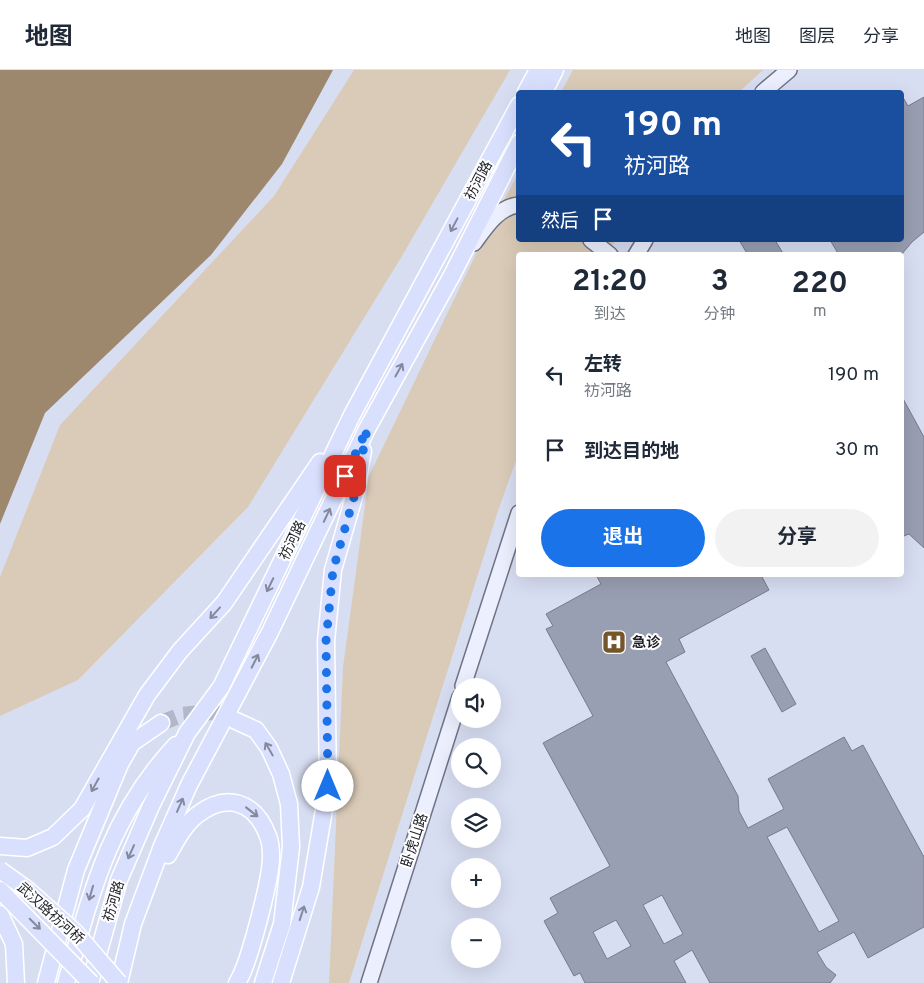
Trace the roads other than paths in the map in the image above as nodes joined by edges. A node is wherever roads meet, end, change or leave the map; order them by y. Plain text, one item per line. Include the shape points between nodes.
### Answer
1 (538, 70) edge
2 (555, 70) edge
3 (789, 70) edge
4 (527, 90) edge
5 (545, 90) edge
6 (765, 90) edge
7 (516, 112) edge
8 (516, 149) edge
9 (516, 206) edge
10 (594, 242) edge
11 (606, 252) edge
12 (452, 275) junction
13 (352, 415) junction
14 (367, 429) junction
15 (516, 522) edge
16 (467, 678) edge
17 (234, 720) tunnel mouth
18 (161, 723) tunnel mouth
19 (451, 725) edge
20 (188, 732) junction
21 (0, 846) edge
22 (0, 870) edge
23 (0, 890) edge
24 (0, 914) edge
25 (133, 924) junction
26 (16, 983) edge
27 (46, 983) edge
28 (66, 983) edge
29 (91, 983) edge
30 (119, 983) edge
31 (237, 983) edge
32 (263, 983) edge
33 (281, 983) edge
34 (368, 983) edge

1 - 4 main road
2 - 5 main road
3 - 6 street
7 -> 13 main road, 祊河路
8 - 12 main road, 祊河路
9 - 12 street via 504,209 486,226
10 - 11 street
14 -> 12 main road, 祊河路
13 -> 20 main road, 祊河路 via 221,687
13 -> 21 main road via 224,603 146,694 82,809 53,837 27,848
25 -> 14 main road, 祊河路 via 189,785 270,632
33 -> 14 main road via 310,888 328,786 326,641 333,570 356,490
15 - 16 street
32 -> 17 main road via 282,924 291,847 289,804 281,774 269,748 256,730
18 - 27 main road via 132,742 120,764 76,870
19 - 34 street, 卧虎山路
20 -> 28 main road via 153,769 118,826 93,887
20 -> 29 main road, 祊河路 via 119,880
22 - 30 main road, 武汉路祊河桥, bridge via 75,932
23 -> 29 main road, 武汉路祊河桥, bridge
24 - 26 main road via 14,944
25 - 30 main road, 祊河路
25 -> 31 main road via 178,837 196,816 220,803 239,802 258,816 268,837 272,856 251,948

